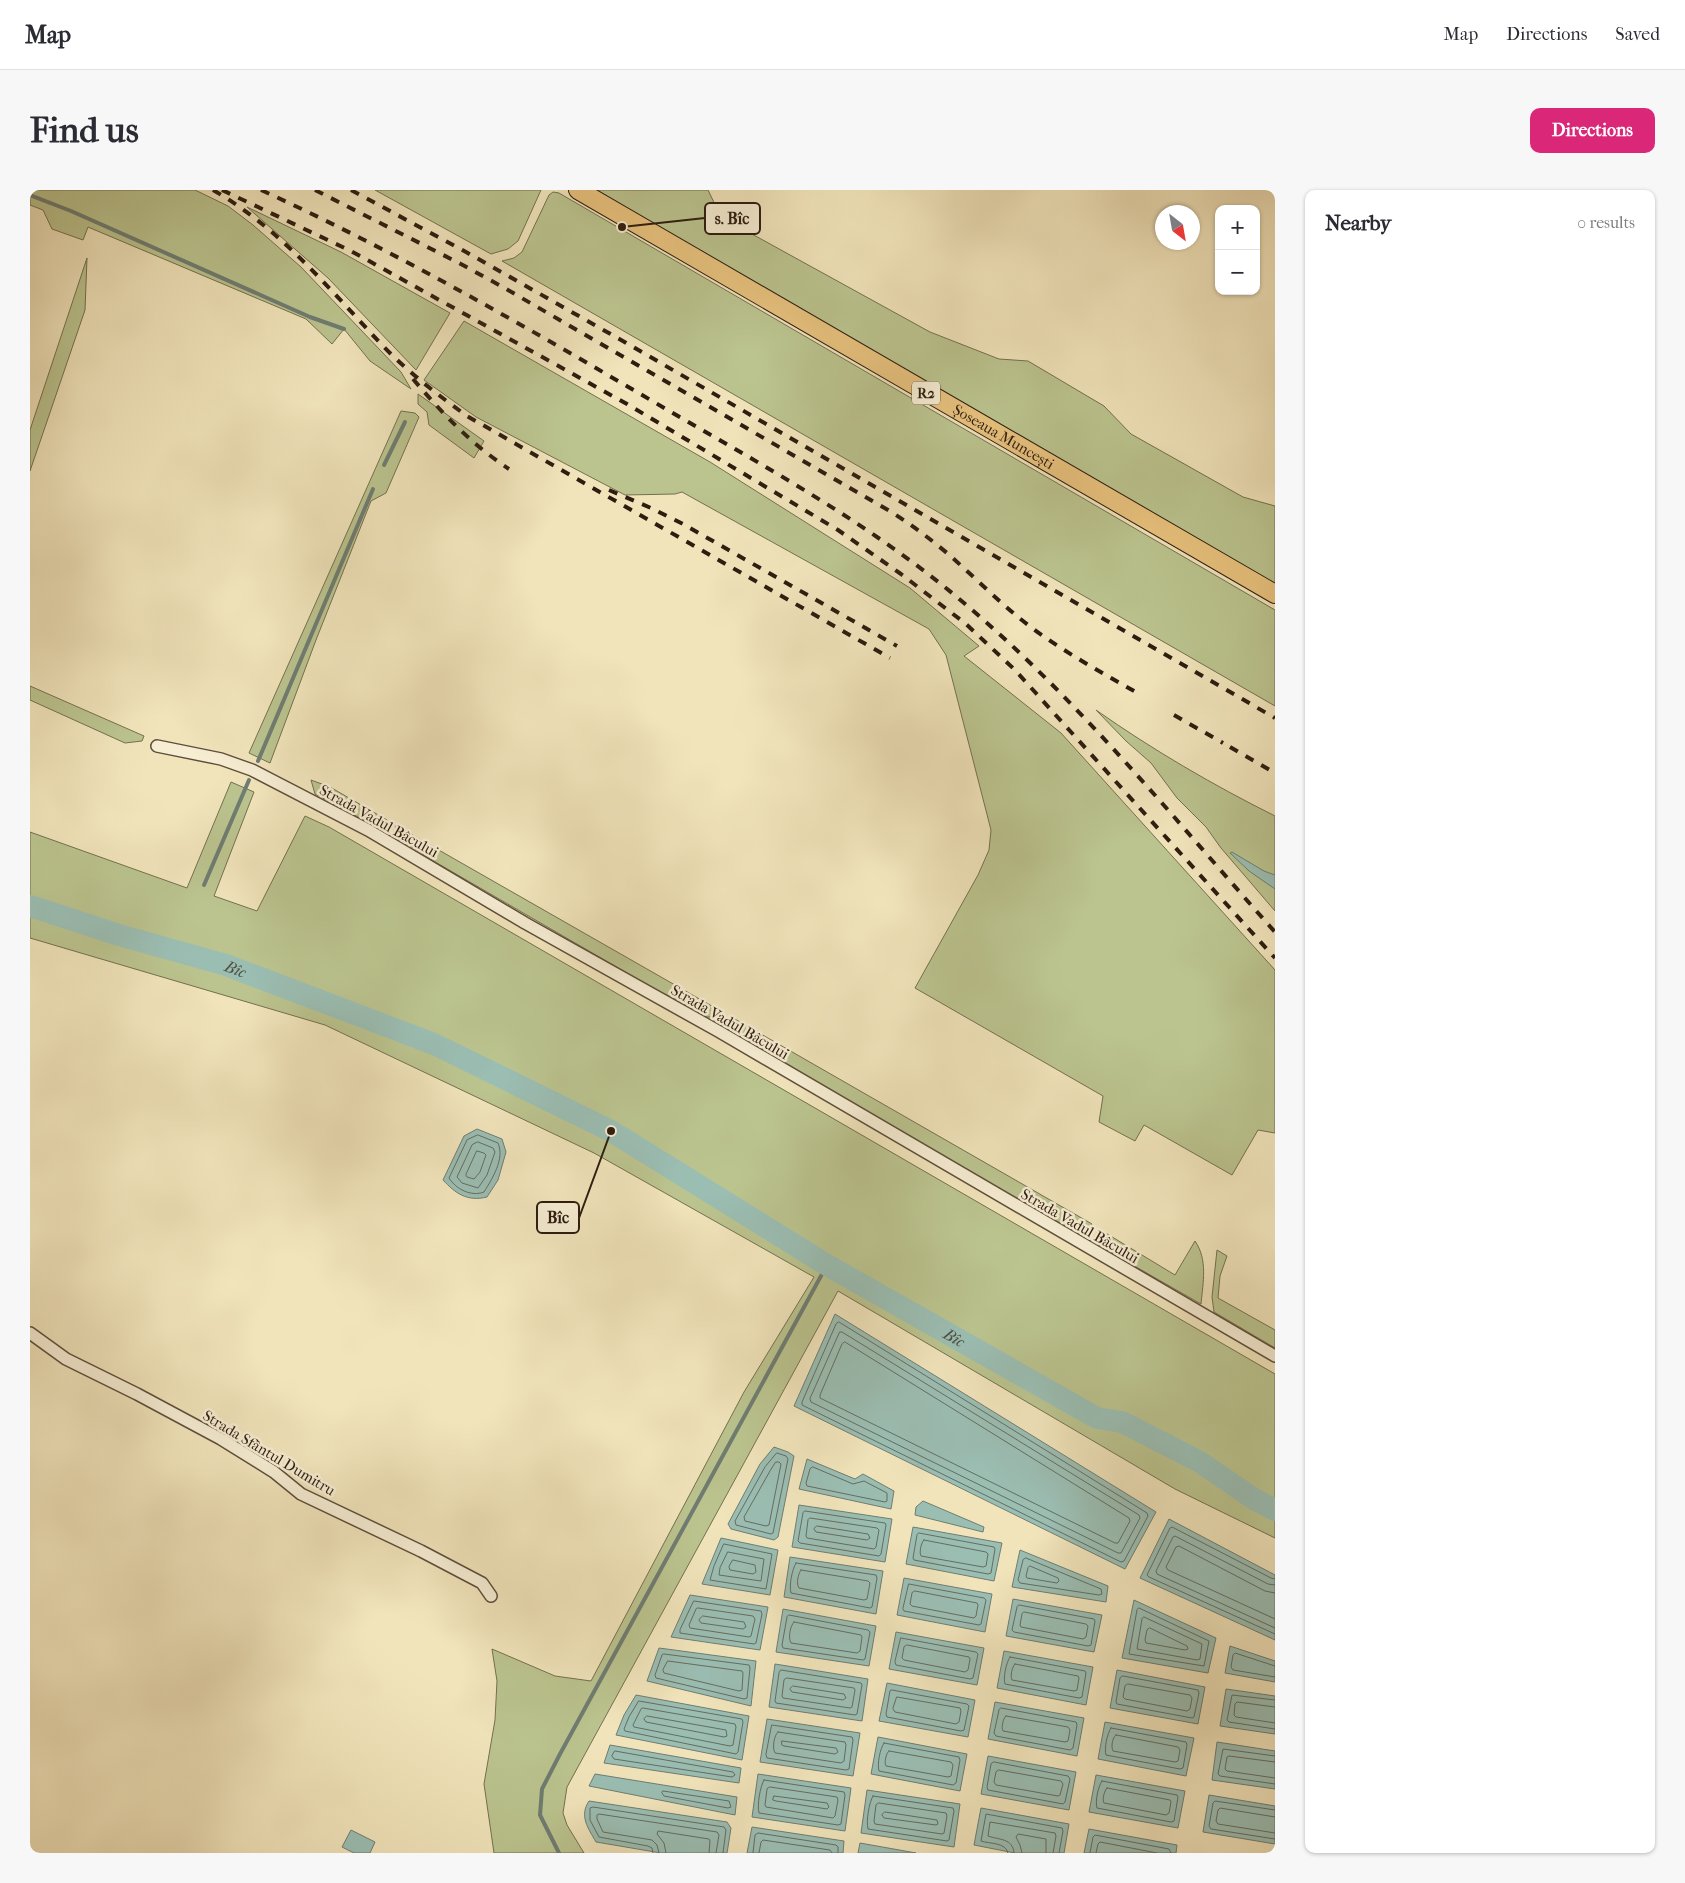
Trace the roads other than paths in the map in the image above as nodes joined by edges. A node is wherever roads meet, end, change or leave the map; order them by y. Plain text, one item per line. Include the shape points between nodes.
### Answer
1 (578, 190) edge
2 (1275, 594) edge
3 (157, 746) dead end
4 (30, 1333) edge
5 (1275, 1356) edge
6 (491, 1596) dead end

1 - 2 main road, Șoseaua Muncești / R2
3 - 5 street, Strada Vadul Bâcului via 221,759 252,770 368,830
4 - 6 street, Strada Sfântul Dumitru via 66,1359 221,1439 274,1472 301,1494 482,1583

